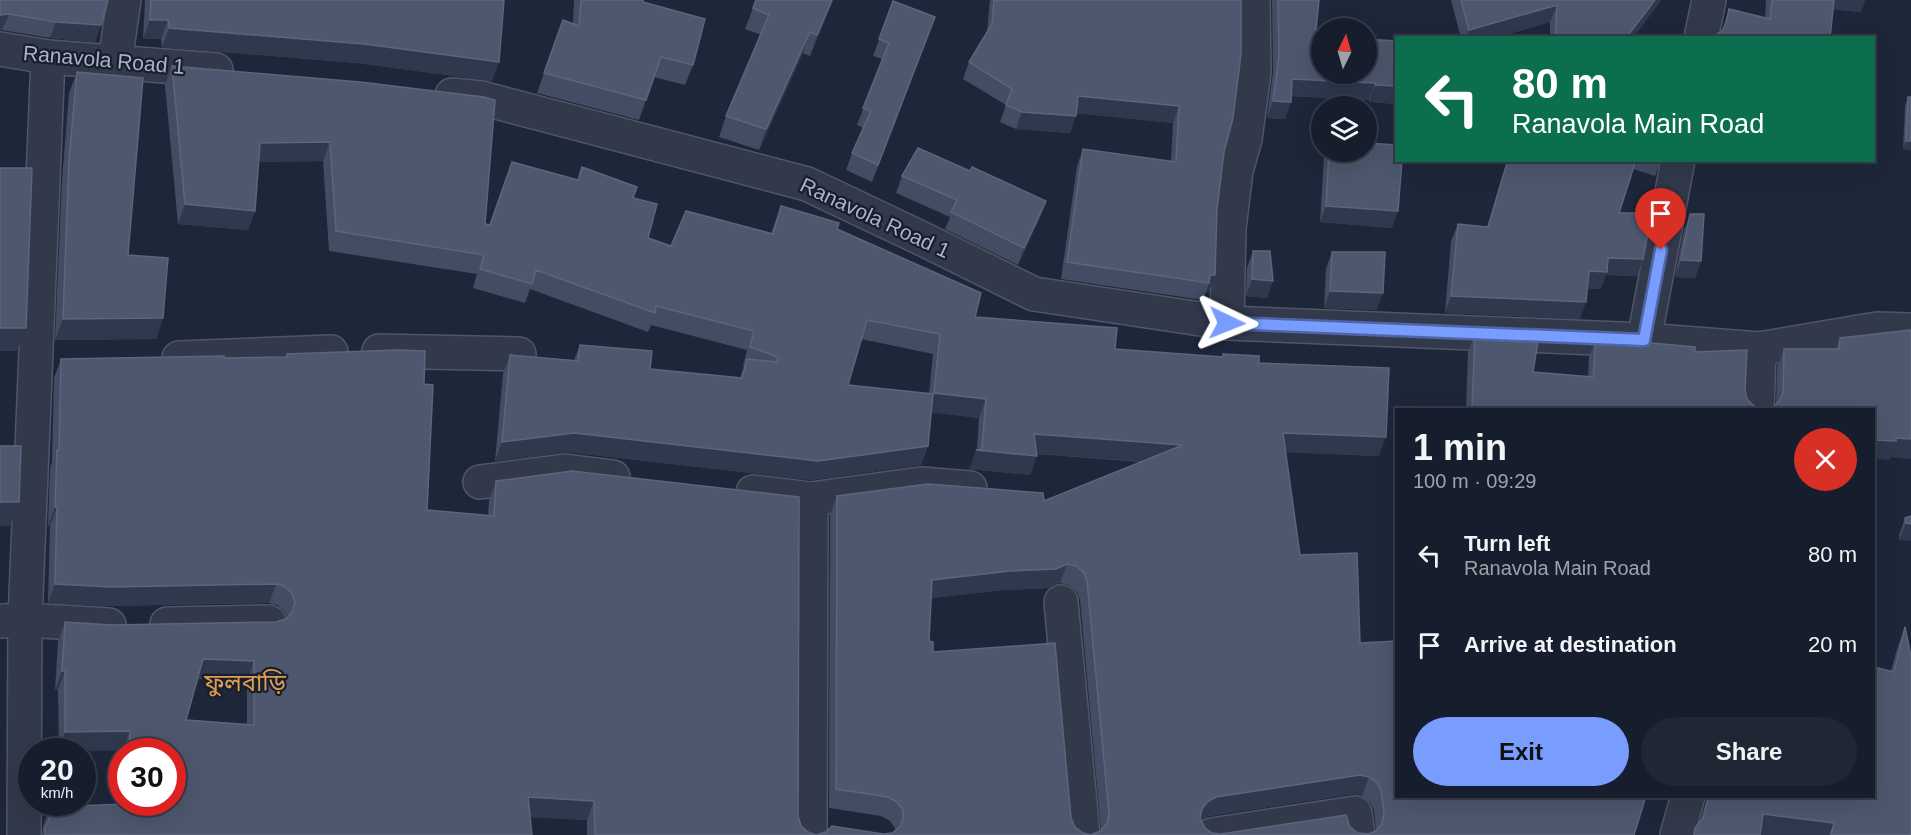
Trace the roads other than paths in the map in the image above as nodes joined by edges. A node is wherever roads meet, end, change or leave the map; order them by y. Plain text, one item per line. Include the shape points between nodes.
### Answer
1 (123, 0) edge
2 (1253, 0) edge
3 (1708, 0) edge
4 (1701, 36) edge
5 (0, 49) edge
6 (48, 57) junction
7 (115, 62) junction
8 (241, 72) edge
9 (424, 91) edge
10 (1678, 162) edge
11 (1227, 323) junction
12 (1911, 330) edge
13 (1644, 340) junction
14 (1758, 349) junction
15 (519, 354) edge
16 (152, 358) edge
17 (36, 359) junction
18 (71, 359) edge
19 (1757, 408) edge
20 (647, 480) edge
21 (480, 482) dead end
22 (729, 490) edge
23 (1001, 491) edge
24 (811, 499) junction
25 (1061, 602) dead end
26 (13, 621) edge
27 (268, 622) edge
28 (1687, 798) edge
29 (810, 829) edge
30 (844, 829) edge
31 (24, 835) edge
32 (1083, 835) edge
33 (1212, 835) edge
34 (1358, 835) edge
35 (1677, 835) edge

1 - 7 street
2 - 11 street via 1254,72 1229,228
3 - 4 street
5 - 6 street, Ranavola Road 1
6 - 7 street, Ranavola Road 1
6 - 17 street
7 - 8 street, Ranavola Road 1
9 - 11 street, Ranavola Road 1 via 481,98 807,184 1034,294
10 - 13 street
11 - 13 street, Ranavola Road 1
12 - 14 street, Ranavola Road 1 via 1877,329
13 - 14 street, Ranavola Road 1
14 - 19 street
15 - 16 street via 391,350
17 - 18 street
17 - 26 street
20 - 21 street via 565,471
22 - 24 street
23 - 24 street via 921,484
24 - 29 street
25 - 32 street
26 - 27 street via 105,625
26 - 31 street
28 - 35 street
29 - 30 street
33 - 34 street via 1355,813

